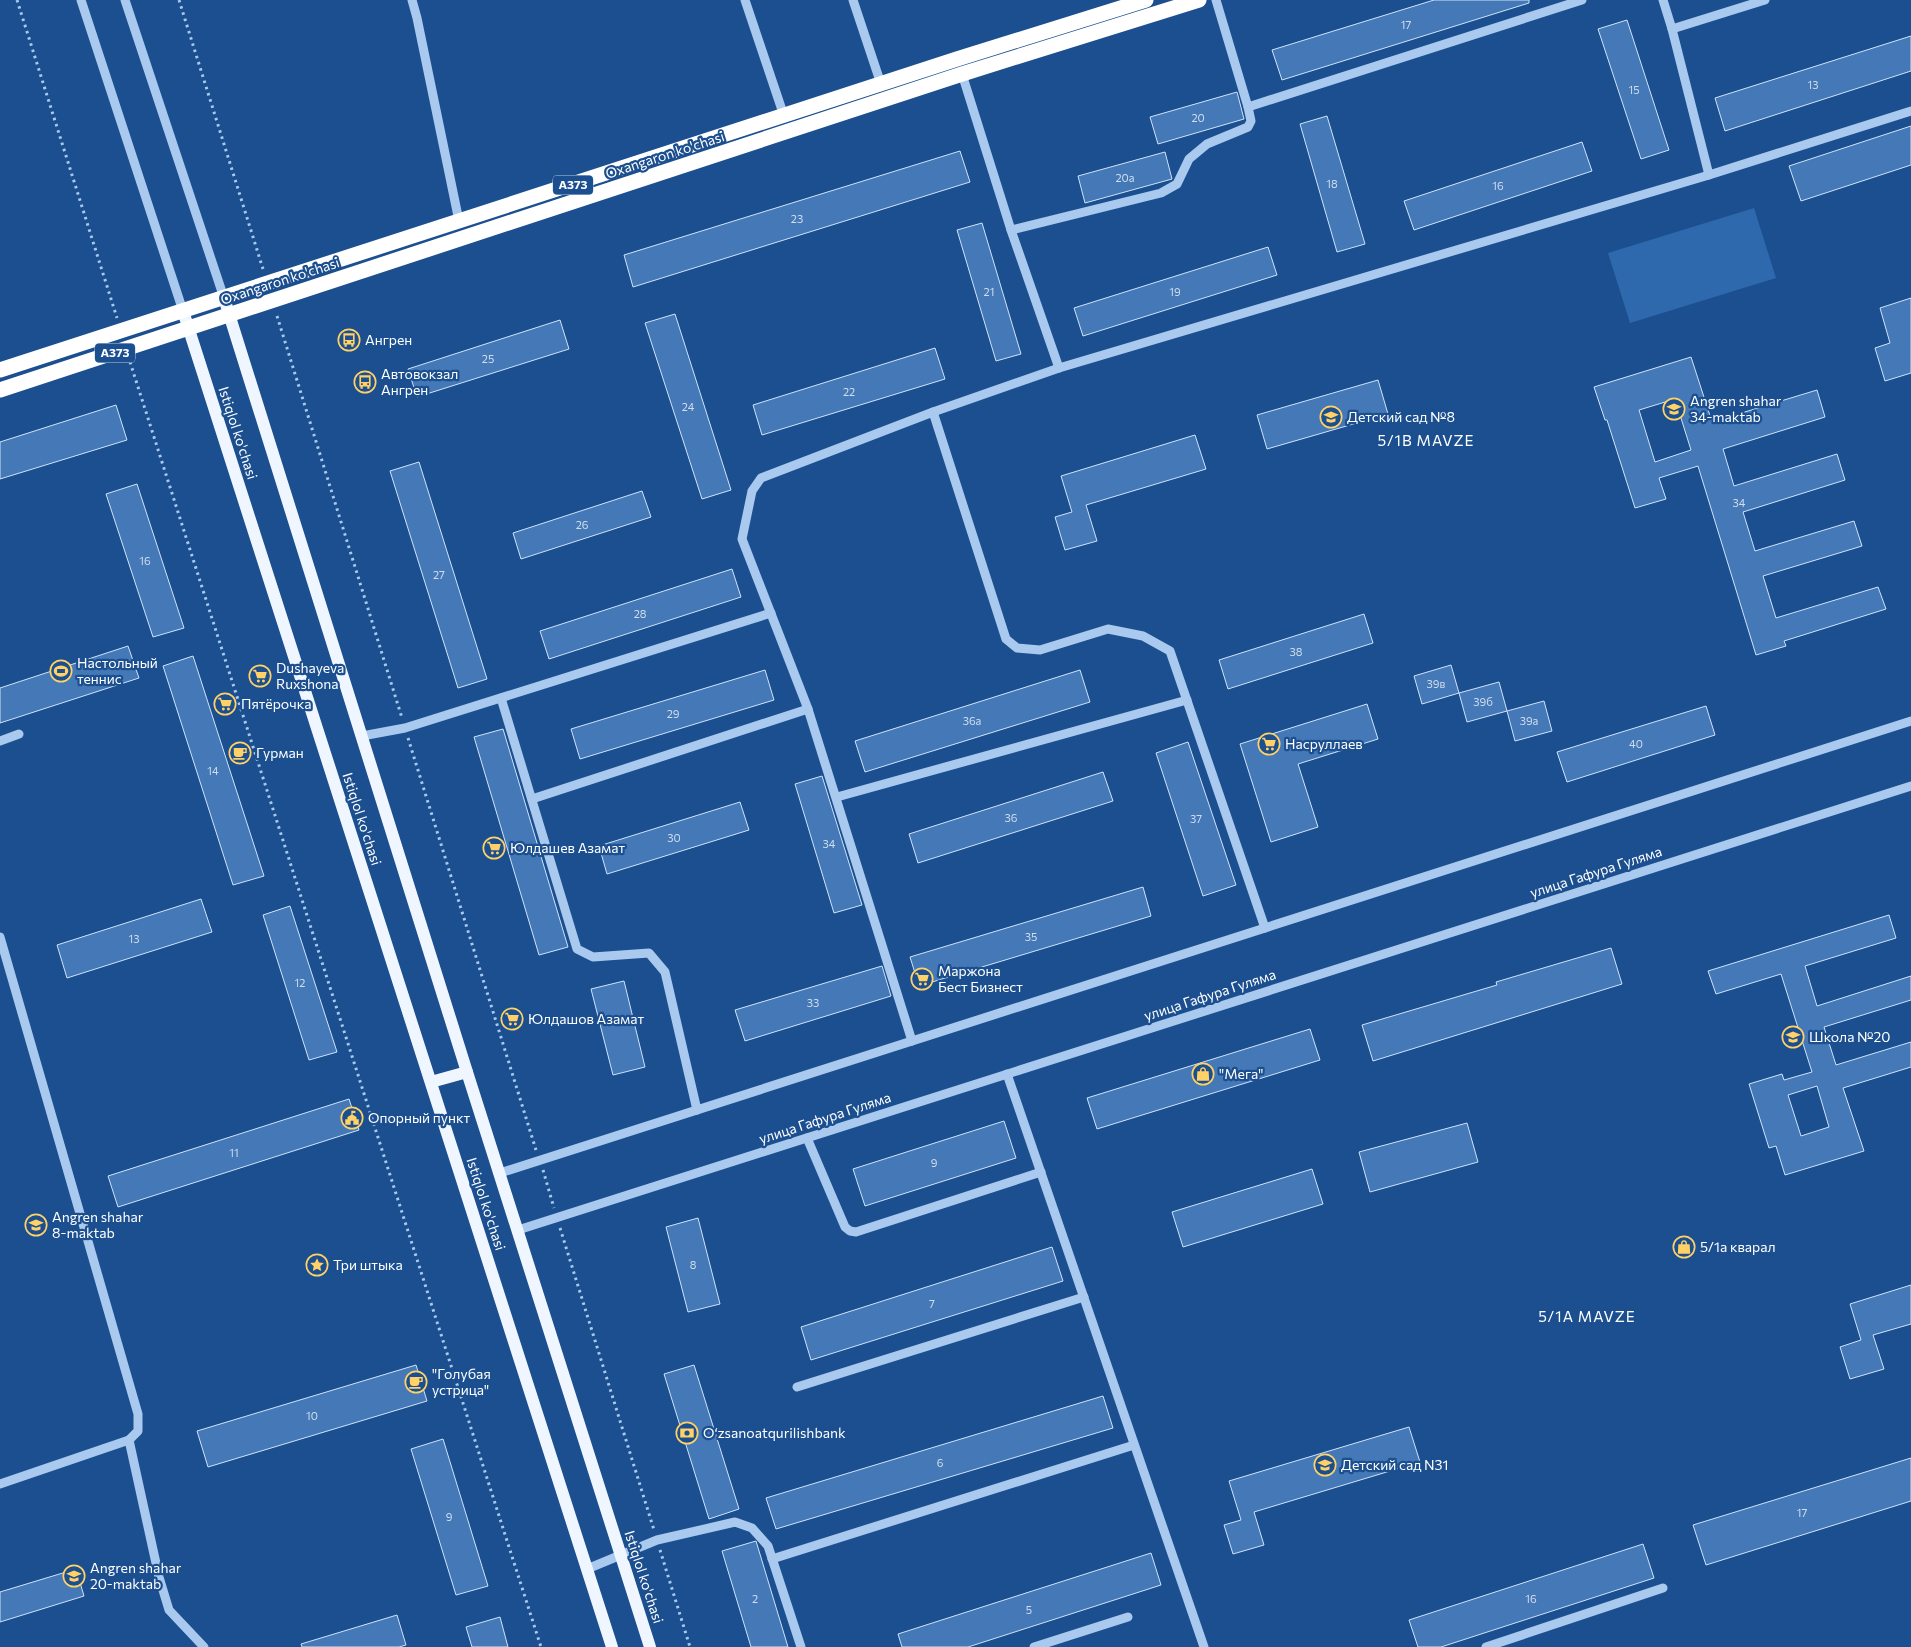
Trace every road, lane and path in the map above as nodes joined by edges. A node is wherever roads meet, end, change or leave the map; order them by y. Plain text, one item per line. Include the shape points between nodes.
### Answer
1 (16, 0) edge
2 (81, 0) edge
3 (125, 0) edge
4 (179, 0) edge
5 (412, 0) edge
6 (745, 0) edge
7 (853, 0) edge
8 (1146, 0) edge
9 (1199, 0) edge
10 (1216, 0) edge
11 (1582, 0) edge
12 (1663, 0) edge
13 (1765, 0) edge
14 (1672, 28) junction
15 (957, 59) junction
16 (962, 74) junction
17 (881, 84) junction
18 (1248, 107) junction
19 (1911, 111) edge
20 (784, 116) junction
21 (1710, 175) junction
22 (459, 221) junction
23 (1011, 230) junction
24 (267, 284) junction
25 (224, 298) junction
26 (272, 301) junction
27 (183, 312) junction
28 (230, 315) junction
29 (189, 328) junction
30 (121, 332) junction
31 (126, 349) junction
32 (1059, 368) junction
33 (0, 370) edge
34 (0, 390) edge
35 (933, 412) junction
36 (771, 613) junction
37 (501, 698) junction
38 (1187, 700) junction
39 (808, 709) junction
40 (1911, 722) edge
41 (405, 728) junction
42 (19, 734) dead end
43 (362, 736) junction
44 (0, 741) edge
45 (1911, 786) edge
46 (837, 797) junction
47 (532, 799) junction
48 (1265, 928) junction
49 (0, 937) edge
50 (912, 1041) junction
51 (467, 1072) junction
52 (1007, 1074) junction
53 (430, 1082) junction
54 (697, 1110) junction
55 (807, 1138) junction
56 (540, 1161) junction
57 (1040, 1172) junction
58 (500, 1173) junction
59 (557, 1218) junction
60 (518, 1230) junction
61 (1084, 1297) junction
62 (797, 1387) dead end
63 (129, 1440) junction
64 (1134, 1445) junction
65 (0, 1484) edge
66 (657, 1540) junction
67 (621, 1556) junction
68 (772, 1559) junction
69 (587, 1569) junction
70 (1663, 1588) dead end
71 (1128, 1618) dead end
72 (204, 1647) edge
73 (541, 1647) edge
74 (612, 1647) edge
75 (650, 1647) edge
76 (690, 1647) edge
77 (801, 1647) edge
78 (1034, 1647) edge
79 (1204, 1647) edge
80 (1486, 1647) edge

1 - 30 path
2 - 27 street, Istiqlol ko'chasi
3 - 25 street
4 - 24 path
5 - 22 street
6 - 20 street
7 - 17 street
8 - 15 highway, Oxangaron ko'chasi / A373
9 - 16 highway, Oxangaron ko'chasi / A373
10 - 18 street
11 - 18 street
12 - 14 street
13 - 14 street
14 - 21 street
15 - 16 highway
15 - 17 highway, Oxangaron ko'chasi / A373
16 - 23 street
16 - 26 highway, Oxangaron ko'chasi / A373
17 - 20 highway, Oxangaron ko'chasi / A373
18 - 23 street via 1251,121 1248,127 1207,144 1188,159 1177,184 1161,193
19 - 21 street
20 - 22 highway, Oxangaron ko'chasi / A373
21 - 32 street
22 - 24 highway, Oxangaron ko'chasi / A373
23 - 32 street
24 - 25 highway, Oxangaron ko'chasi / A373
25 - 27 highway, Oxangaron ko'chasi / A373
25 - 28 main road, Istiqlol ko'chasi
26 - 28 highway, Oxangaron ko'chasi / A373
26 - 41 path
27 - 29 main road, Istiqlol ko'chasi
27 - 30 highway, Oxangaron ko'chasi / A373
28 - 29 highway, Oxangaron ko'chasi / A373
28 - 43 main road, Istiqlol ko'chasi
29 - 31 highway, Oxangaron ko'chasi / A373
29 - 53 main road, Istiqlol ko'chasi
30 - 33 highway, Oxangaron ko'chasi / A373
31 - 34 highway, Oxangaron ko'chasi / A373
31 - 73 path
32 - 35 street
35 - 36 street via 761,478 752,491 742,539
35 - 38 street via 1006,639 1017,648 1040,650 1108,629 1143,636 1170,651
36 - 37 street
36 - 39 street
37 - 41 street
37 - 47 street
38 - 46 street
38 - 48 street
39 - 46 street
39 - 47 street
40 - 48 street
41 - 43 street
41 - 56 path
42 - 44 street
43 - 51 main road, Istiqlol ko'chasi
45 - 52 street, улица Гафура Гуляма
46 - 50 street
47 - 54 street via 577,949 593,957 650,953 665,972
48 - 50 street
49 - 63 street via 138,1414 138,1431
50 - 54 street
51 - 53 main road
51 - 58 main road, Istiqlol ko'chasi
52 - 55 street, улица Гафура Гуляма
52 - 57 street
53 - 69 main road, Istiqlol ko'chasi
54 - 56 street
55 - 57 street via 845,1227 856,1232
55 - 59 street, улица Гафура Гуляма
56 - 58 street
56 - 59 path
57 - 61 street
58 - 60 main road, Istiqlol ko'chasi
59 - 60 street, улица Гафура Гуляма
59 - 66 path
60 - 67 main road, Istiqlol ko'chasi
61 - 62 street
61 - 64 street
63 - 65 street
63 - 72 street via 169,1610
64 - 68 street
64 - 79 street
66 - 67 street
66 - 68 street via 735,1522 752,1528 768,1546
66 - 76 path
67 - 69 street
67 - 75 main road, Istiqlol ko'chasi
68 - 77 street
69 - 74 main road, Istiqlol ko'chasi
70 - 80 street
71 - 78 street

